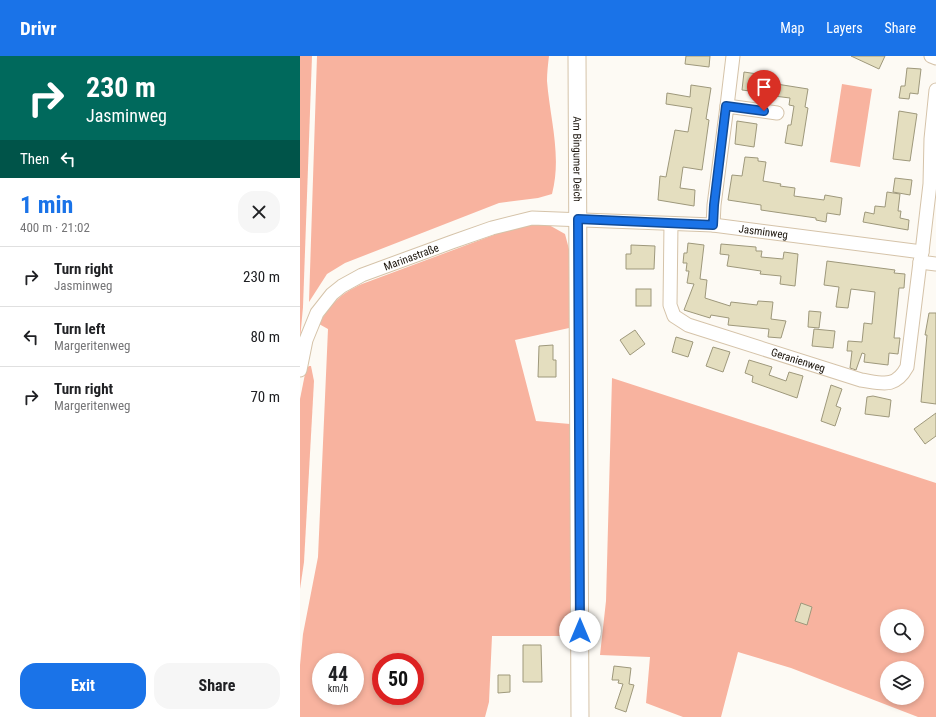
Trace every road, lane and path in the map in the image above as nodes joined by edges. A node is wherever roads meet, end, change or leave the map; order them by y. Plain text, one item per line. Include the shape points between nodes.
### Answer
1 (577, 56) edge
2 (732, 56) edge
3 (931, 56) edge
4 (936, 58) edge
5 (936, 90) edge
6 (726, 106) junction
7 (777, 113) dead end
8 (578, 219) junction
9 (671, 224) junction
10 (713, 225) junction
11 (921, 257) junction
12 (936, 264) edge
13 (300, 370) edge
14 (580, 717) edge

1 - 8 main road, Am Bingumer Deich
2 - 6 street
3 - 4 street
5 - 11 street, Geranienweg via 930,184
6 - 7 street
6 - 10 street
8 - 9 street, Jasminweg
8 - 13 street, Marinastraße via 532,218 492,228 362,275 332,294 316,313 306,340
8 - 14 main road, Am Bingumer Deich
9 - 10 street, Jasminweg
9 - 11 street, Geranienweg via 670,305 674,316 688,325 861,380 885,384 896,382 906,367
10 - 11 street, Jasminweg
11 - 12 street, Jasminweg

